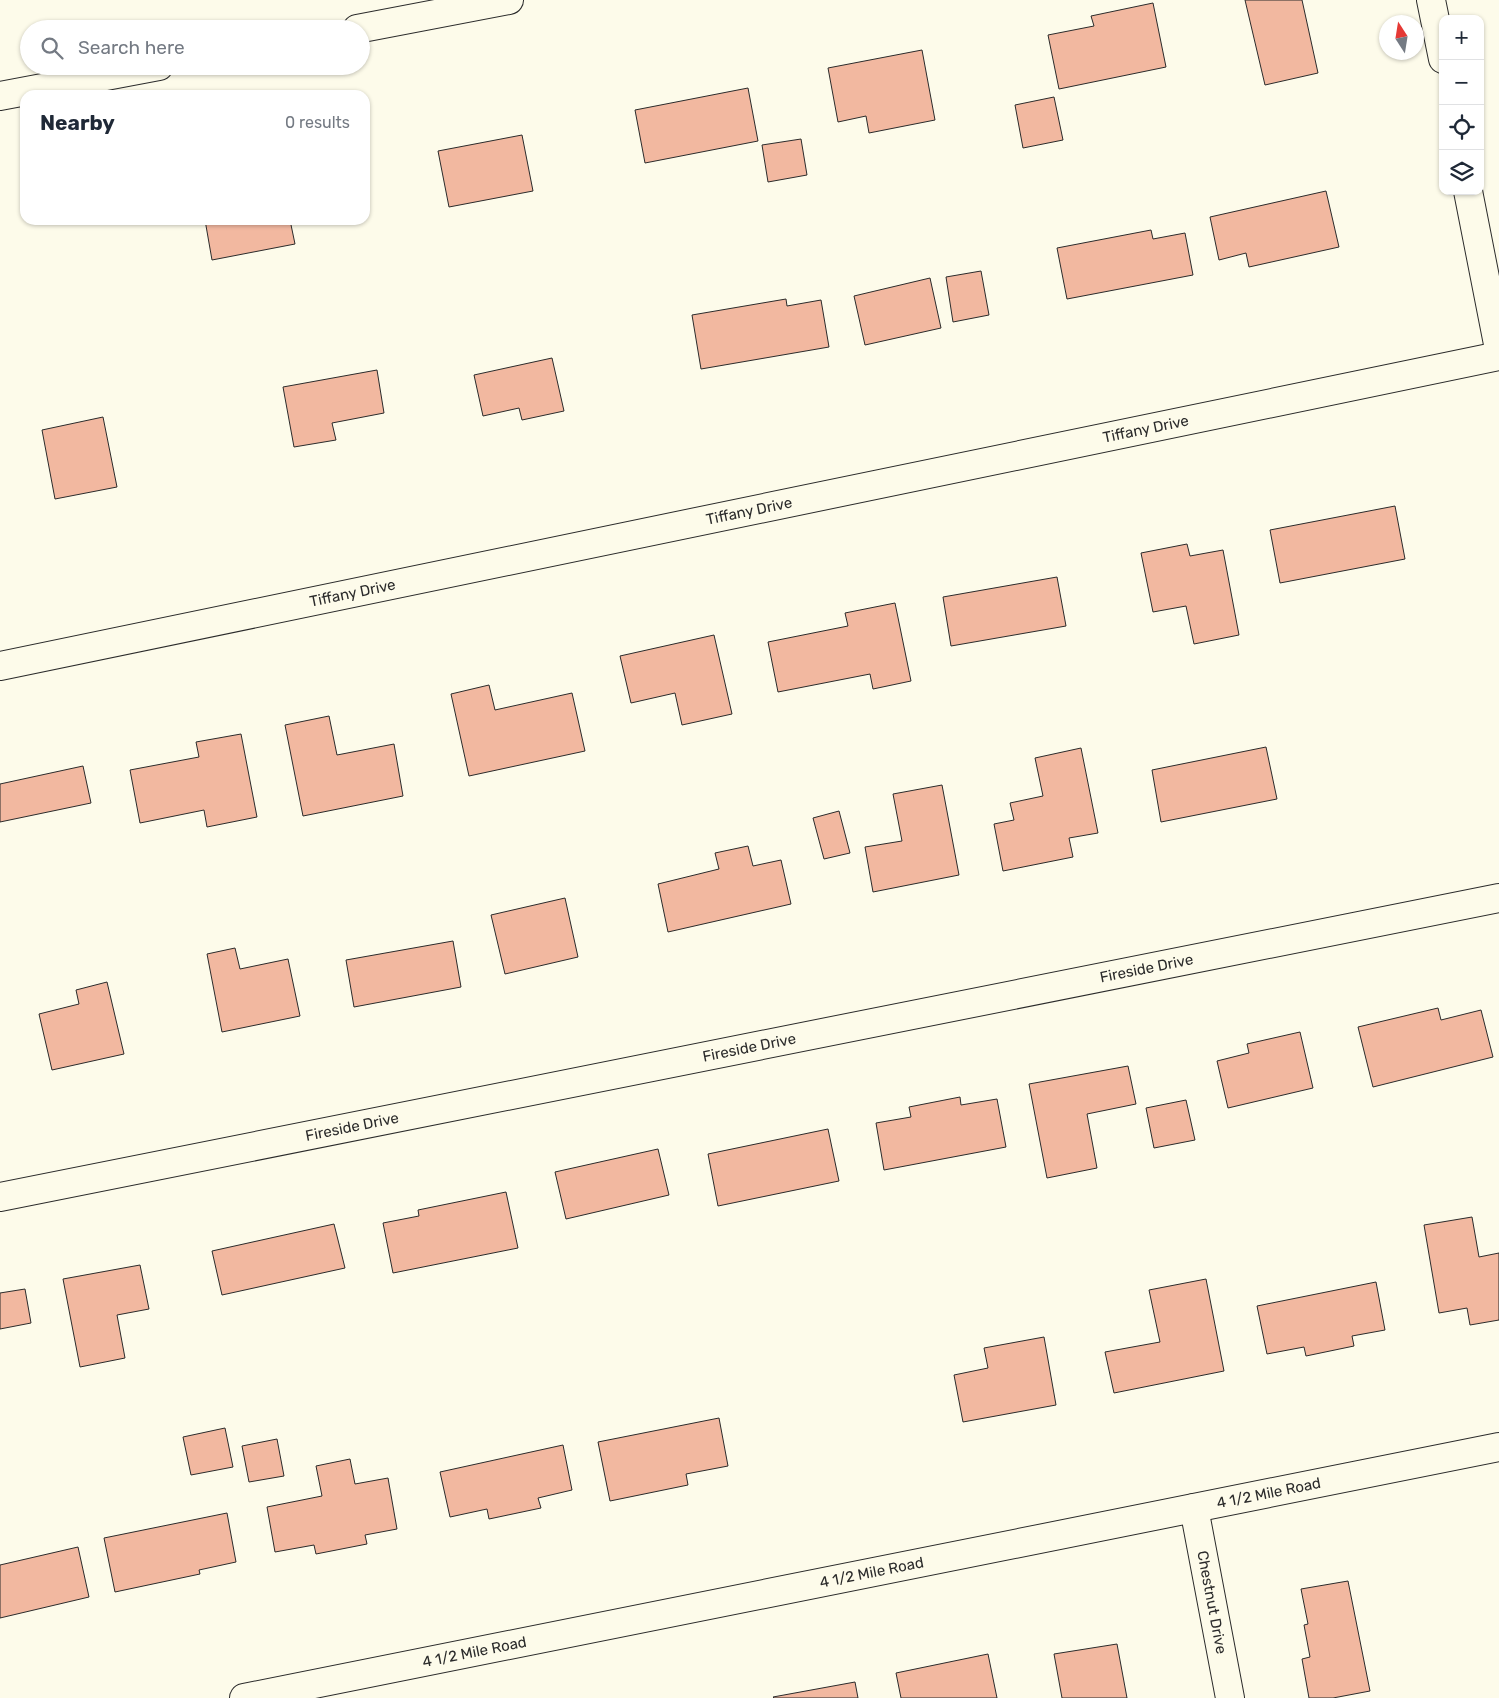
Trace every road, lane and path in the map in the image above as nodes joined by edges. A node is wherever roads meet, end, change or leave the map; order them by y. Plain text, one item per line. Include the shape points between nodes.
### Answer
1 (509, 0) edge
2 (1431, 0) edge
3 (370, 27) edge
4 (1439, 39) edge
5 (111, 75) edge
6 (32, 90) edge
7 (20, 92) edge
8 (0, 96) edge
9 (1469, 195) edge
10 (1499, 349) edge
11 (1499, 356) edge
12 (0, 666) edge
13 (1499, 898) edge
14 (0, 1197) edge
15 (1499, 1447) edge
16 (1194, 1508) junction
17 (244, 1698) edge
18 (1230, 1698) edge

1 - 3 street
2 - 4 street
5 - 6 street
7 - 8 street
9 - 10 street
11 - 12 street, Tiffany Drive
13 - 14 street, Fireside Drive
15 - 16 street, 4 1/2 Mile Road
16 - 17 street, 4 1/2 Mile Road
16 - 18 street, Chestnut Drive

